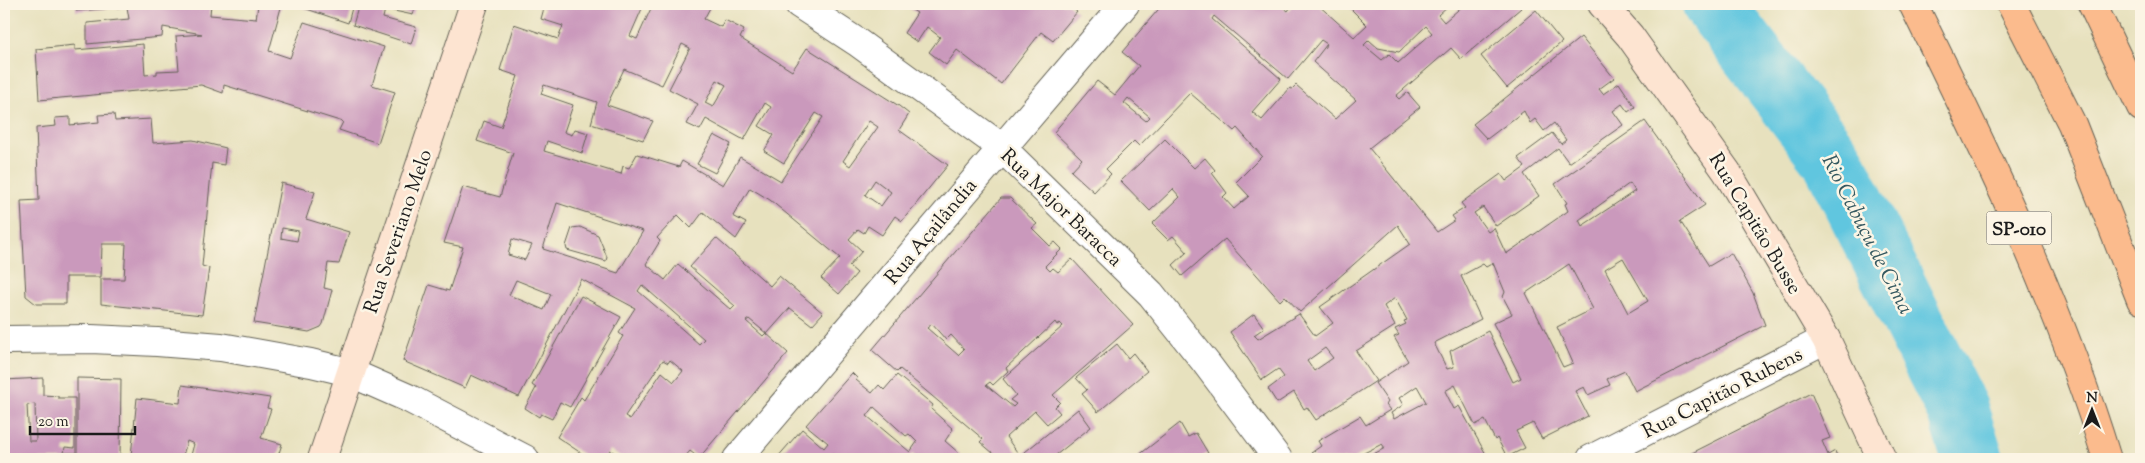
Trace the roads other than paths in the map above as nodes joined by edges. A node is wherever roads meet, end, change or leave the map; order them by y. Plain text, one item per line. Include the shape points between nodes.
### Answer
1 (474, 4) edge
2 (799, 4) edge
3 (1125, 4) edge
4 (1602, 4) edge
5 (1913, 4) edge
6 (2011, 4) edge
7 (2092, 4) edge
8 (2141, 107) edge
9 (1001, 147) junction
10 (2141, 300) edge
11 (1826, 339) junction
12 (4, 340) edge
13 (349, 372) junction
14 (322, 459) edge
15 (525, 459) edge
16 (737, 459) edge
17 (1278, 459) edge
18 (1591, 459) edge
19 (1882, 459) edge
20 (2107, 459) edge

1 - 13 street, Rua Severiano Melo
2 - 9 street, Rua Major Baracca
3 - 9 street, Rua Açailândia
4 - 11 street, Rua Capitão Busse via 1630,36 1728,172
5 - 20 highway, SP-010 via 1992,165 2072,354
6 - 10 highway via 2072,124
7 - 8 highway
9 - 16 street, Rua Açailândia
9 - 17 street, Rua Major Baracca via 1151,294 1219,378
11 - 18 street, Rua Capitão Rubens
11 - 19 street, Rua Capitão Busse
12 - 13 street via 91,339 221,348 311,362
13 - 14 street, Rua Severiano Melo
13 - 15 street via 408,398

